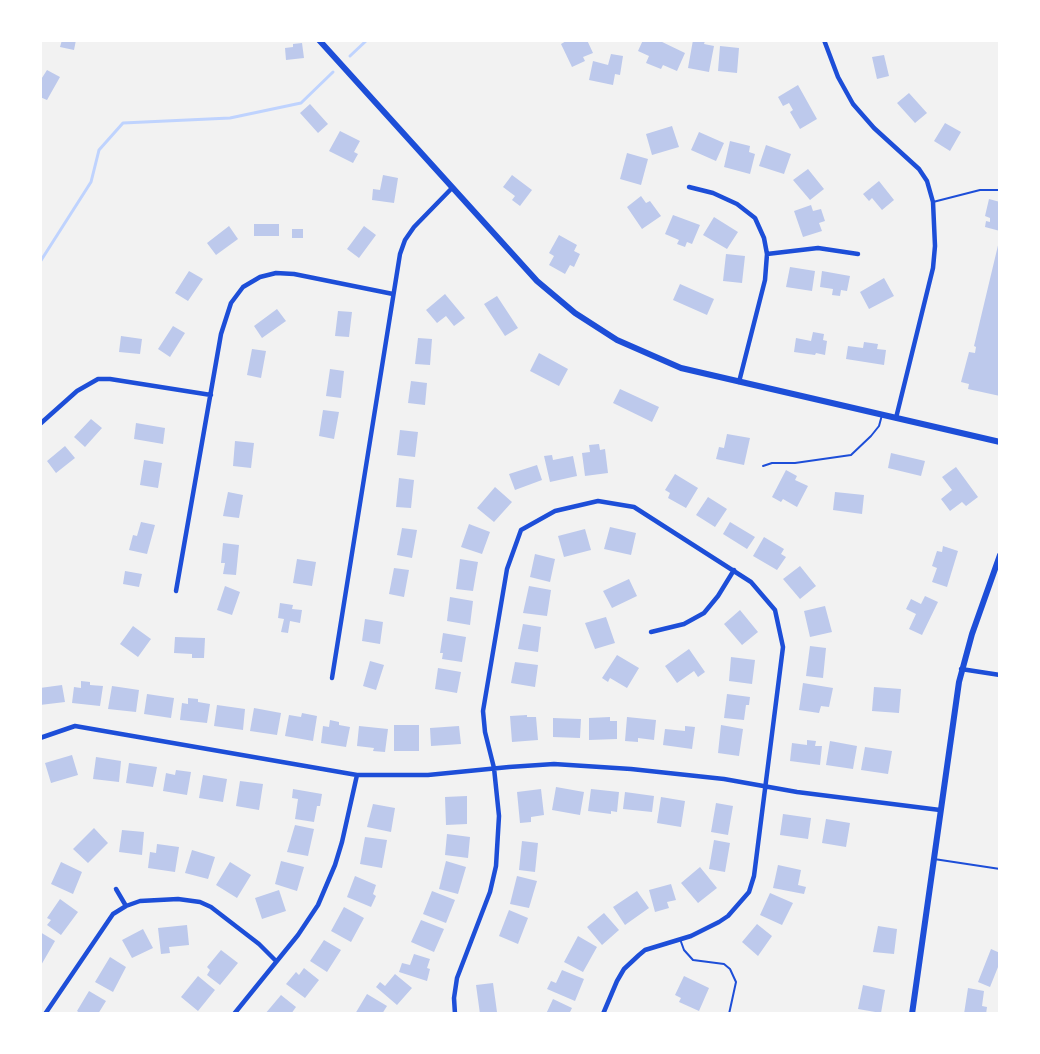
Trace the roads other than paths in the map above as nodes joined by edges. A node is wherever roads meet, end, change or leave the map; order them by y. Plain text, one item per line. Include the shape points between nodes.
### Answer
1 (319, 40) edge
2 (824, 40) edge
3 (689, 187) dead end
4 (453, 188) junction
5 (999, 190) edge
6 (933, 202) junction
7 (767, 254) junction
8 (858, 254) dead end
9 (393, 294) junction
10 (739, 382) junction
11 (211, 395) junction
12 (882, 415) junction
13 (896, 418) junction
14 (40, 424) edge
15 (999, 442) edge
16 (763, 466) dead end
17 (999, 555) edge
18 (734, 570) junction
19 (176, 591) dead end
20 (651, 632) dead end
21 (962, 669) junction
22 (999, 675) edge
23 (332, 678) dead end
24 (40, 738) edge
25 (494, 768) junction
26 (357, 775) junction
27 (765, 787) junction
28 (940, 810) junction
29 (933, 859) junction
30 (999, 869) edge
31 (116, 889) dead end
32 (126, 906) junction
33 (680, 939) junction
34 (276, 961) junction
35 (45, 1014) edge
36 (234, 1014) edge
37 (455, 1014) edge
38 (603, 1014) edge
39 (729, 1014) edge
40 (912, 1014) edge

1 - 4 street
2 - 6 street via 853,104 919,168
3 - 7 street via 720,196 747,211 760,228
4 - 9 street via 405,240
4 - 10 street via 537,281 584,320 662,361
5 - 6 lane via 981,190
6 - 13 street via 933,268
7 - 8 street via 818,248
7 - 10 street via 765,280
9 - 11 street via 294,274 260,277 243,287 231,303 221,334
9 - 23 street
10 - 12 street
11 - 14 street via 98,379 77,391
11 - 19 street
12 - 13 street
12 - 16 lane via 879,426 851,455
13 - 15 street
17 - 21 street
18 - 20 street via 704,613 684,624
18 - 25 street via 634,507 598,501 555,511 521,530 507,569 483,711
18 - 27 street via 751,582 775,610 783,647
21 - 22 street
21 - 28 street
24 - 26 street via 75,726
25 - 26 street via 428,775
25 - 27 street via 596,766
25 - 37 street via 499,816 496,866 457,978
26 - 34 street via 342,842 318,905
27 - 28 street
27 - 33 street via 749,892 728,916
28 - 29 street
29 - 30 lane
29 - 40 street
31 - 32 street
32 - 34 street via 164,898 200,903 228,920
32 - 35 street via 113,914
33 - 38 street via 645,950 630,962
33 - 39 lane via 693,960 724,964 730,969 736,982
34 - 36 street

